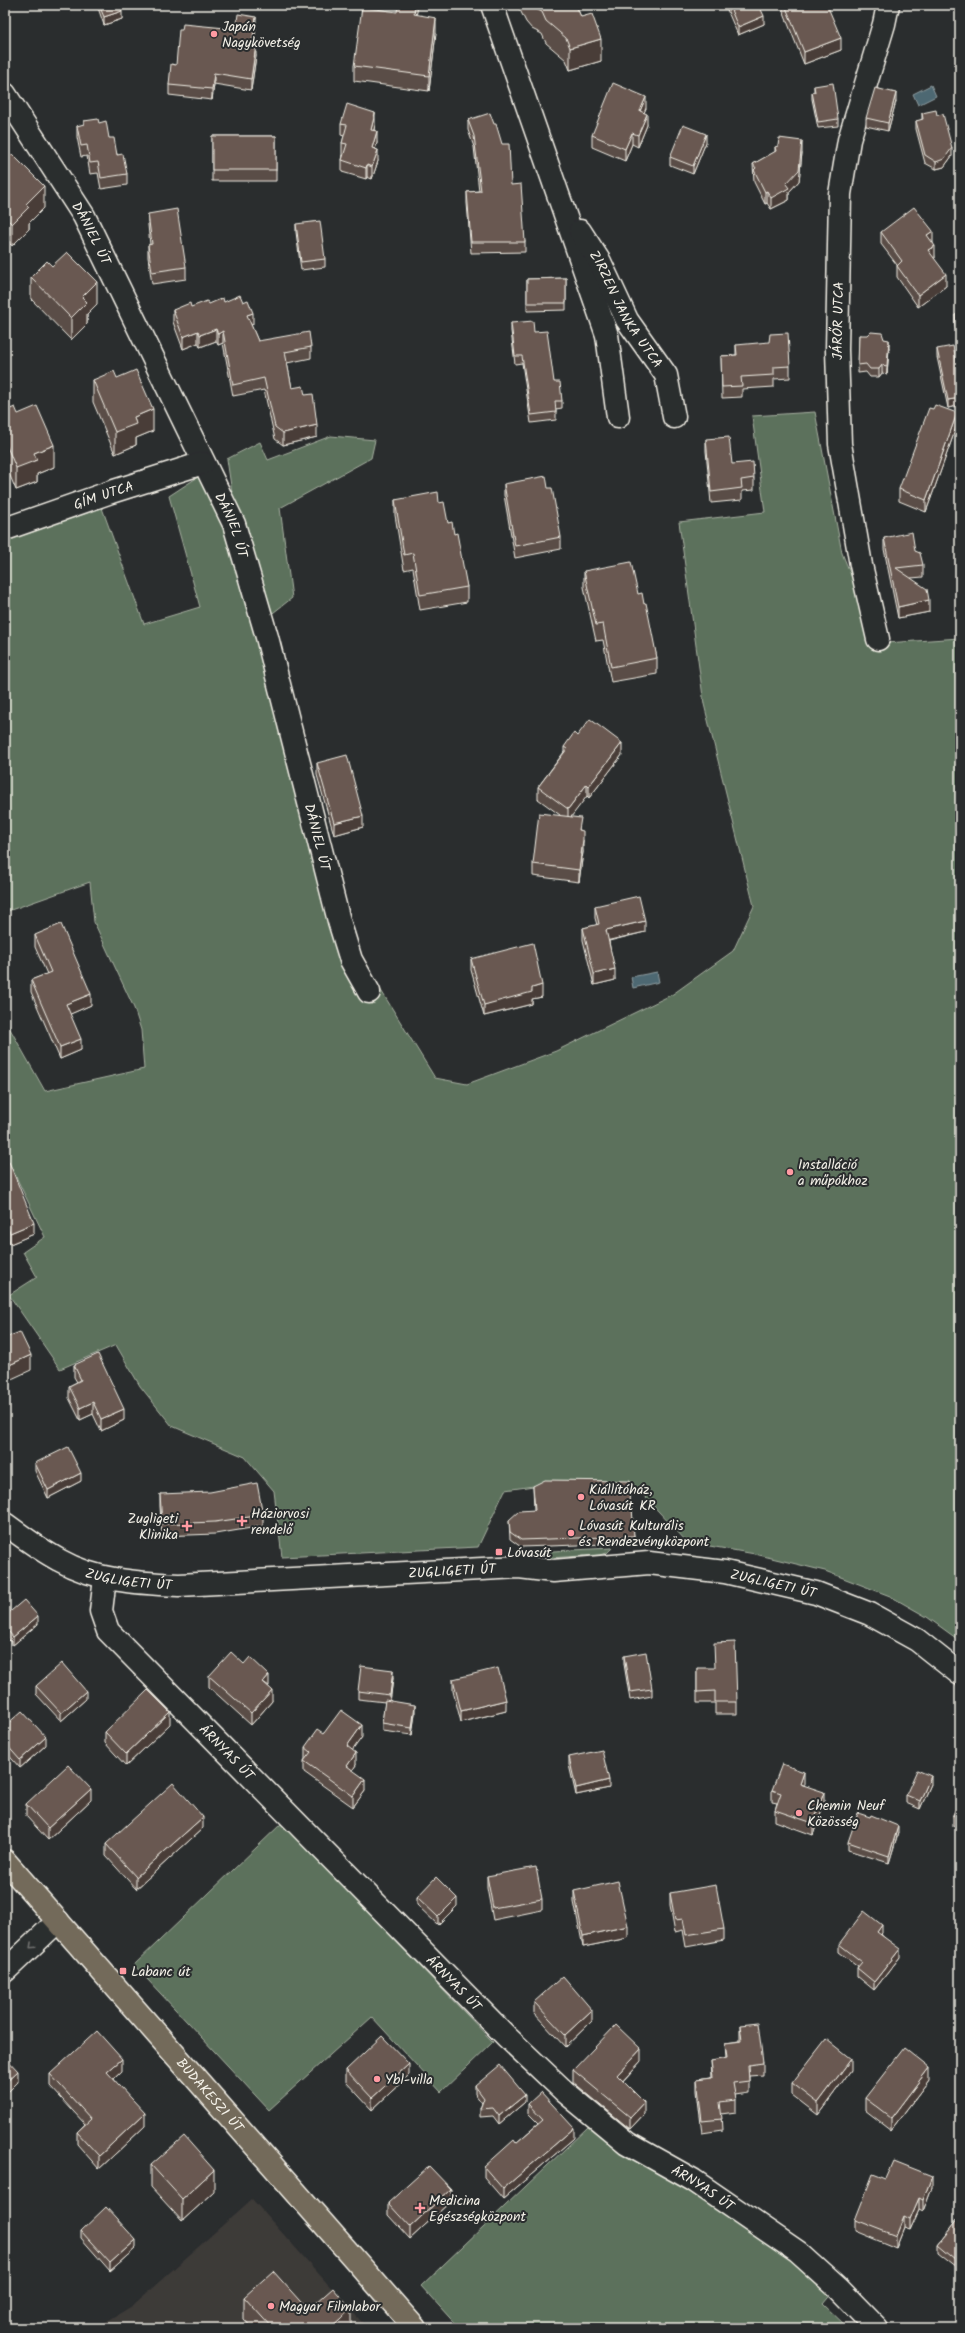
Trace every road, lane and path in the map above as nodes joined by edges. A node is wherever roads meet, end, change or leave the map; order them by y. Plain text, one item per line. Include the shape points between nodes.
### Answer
1 (492, 5) edge
2 (888, 5) edge
3 (5, 94) edge
4 (564, 206) junction
5 (618, 417) dead end
6 (674, 417) dead end
7 (203, 464) junction
8 (5, 529) edge
9 (878, 639) dead end
10 (369, 992) dead end
11 (5, 1524) edge
12 (105, 1578) junction
13 (960, 1674) edge
14 (5, 1860) edge
15 (58, 1921) junction
16 (5, 1971) edge
17 (415, 2328) edge
18 (877, 2328) edge

1 - 4 street, ZIRZEN JANKA UTCA
2 - 9 street, JÁRŐR UTCA via 849,140 840,194 836,350 840,444 861,565
3 - 7 street, DÁNIEL ÚT via 84,216
4 - 5 street, ZIRZEN JANKA UTCA via 607,335
4 - 6 street, ZIRZEN JANKA UTCA via 600,262 627,320 666,375
7 - 8 street, GÍM UTCA via 111,492
7 - 10 street, DÁNIEL ÚT via 234,524 267,637 339,921 351,960
11 - 12 street, ZUGLIGETI ÚT via 60,1561
12 - 13 street, ZUGLIGETI ÚT via 146,1584 179,1585 519,1567 542,1571 649,1563 679,1566 725,1572 816,1593 870,1614 917,1640
12 - 18 street, ÁRNYAS ÚT via 101,1610 108,1631 507,2037 564,2091 627,2143 693,2180 798,2252
14 - 15 main road, BUDAKESZI ÚT
15 -> 16 street
15 - 17 main road, BUDAKESZI ÚT

